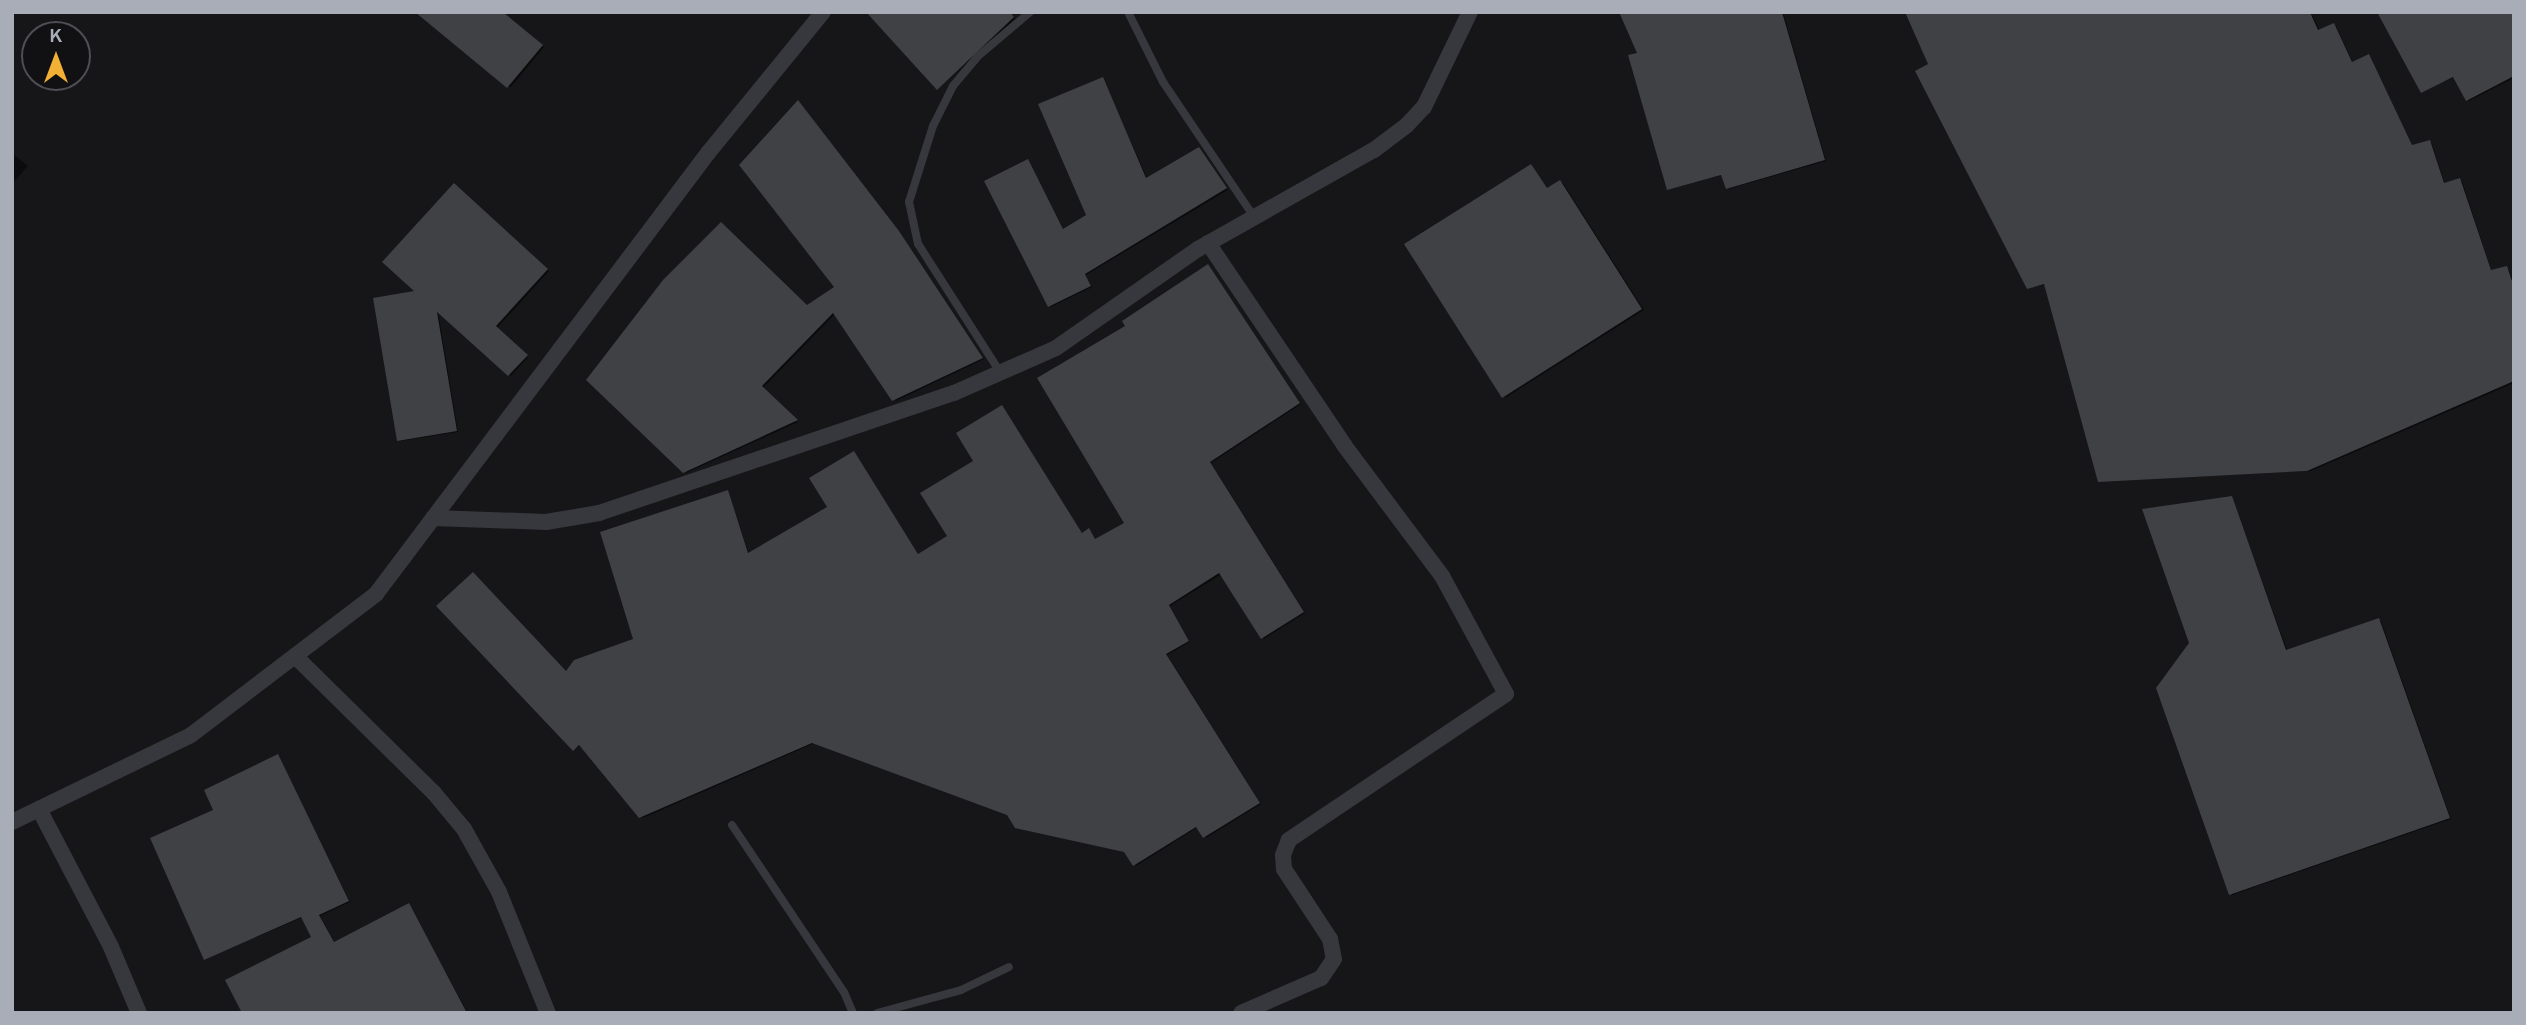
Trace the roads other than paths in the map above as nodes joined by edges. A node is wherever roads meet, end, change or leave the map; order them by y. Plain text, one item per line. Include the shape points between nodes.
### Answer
1 (823, 12) edge
2 (1030, 12) edge
3 (1128, 12) edge
4 (1470, 12) edge
5 (1254, 217) junction
6 (1208, 243) junction
7 (1000, 372) junction
8 (433, 518) junction
9 (295, 656) junction
10 (40, 809) junction
11 (12, 822) edge
12 (732, 825) dead end
13 (1009, 967) dead end
14 (139, 1013) edge
15 (548, 1013) edge
16 (853, 1013) edge
17 (877, 1013) edge
18 (1241, 1013) edge

1 - 8 street via 708,153
2 - 7 lane via 977,57 953,86 933,126 909,202 918,244
3 - 5 lane via 1163,82
4 - 5 street via 1424,107 1406,126 1374,150
5 - 6 street
6 - 7 street via 1056,348
6 - 18 street via 1344,445 1442,576 1506,694 1289,840 1284,869 1330,939 1334,959 1321,978
7 - 8 street via 740,469 598,513 546,522
8 - 9 street via 376,594
9 - 10 street via 191,735
9 - 15 street via 434,793 464,830 494,881
10 - 11 street
10 - 14 street
12 - 16 lane via 844,992
13 - 17 lane via 961,990

